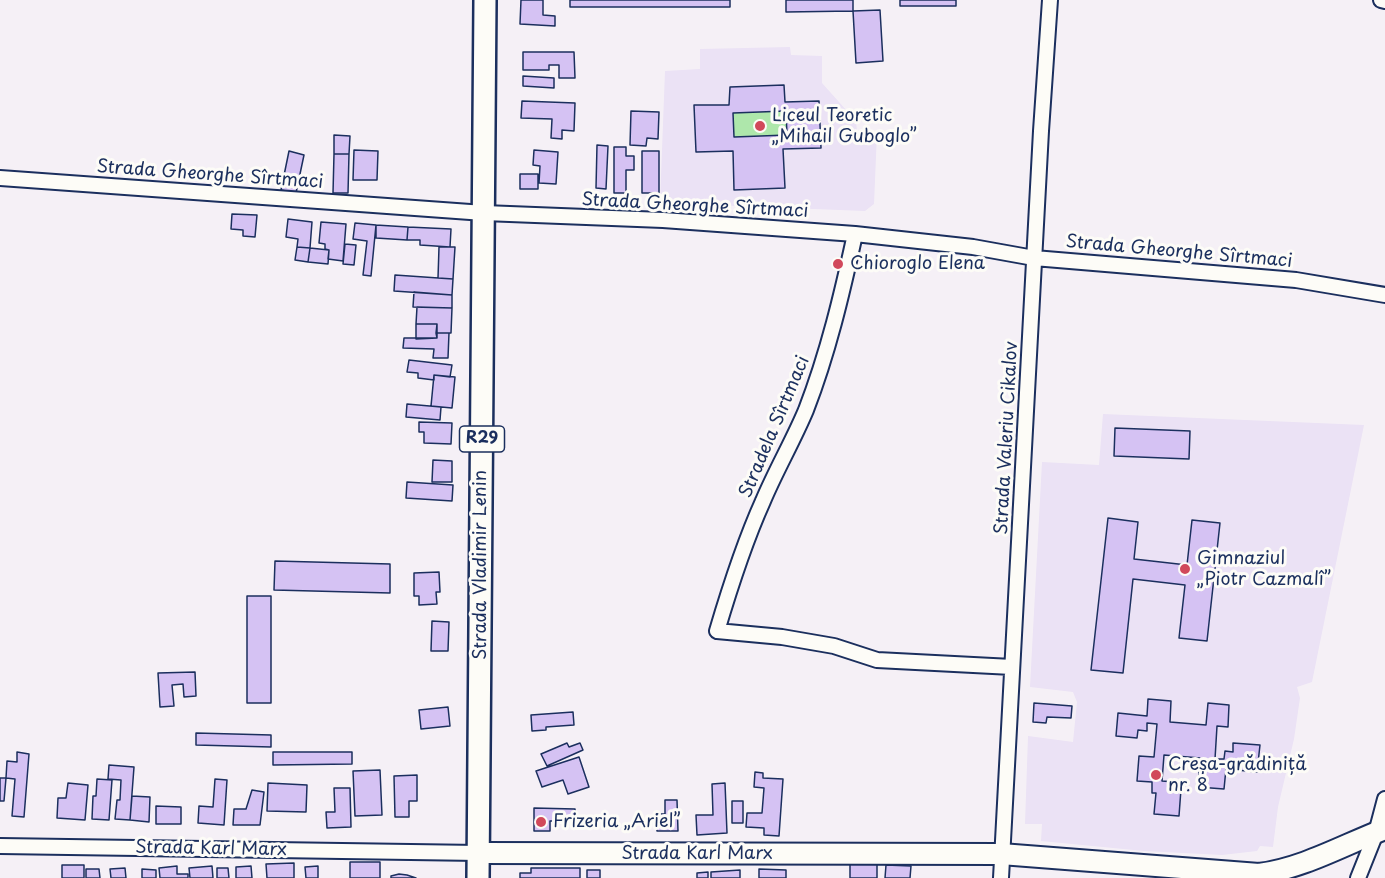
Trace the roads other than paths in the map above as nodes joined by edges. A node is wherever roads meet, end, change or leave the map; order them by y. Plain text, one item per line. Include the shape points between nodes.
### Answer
1 (485, 0) edge
2 (1050, 0) edge
3 (0, 178) edge
4 (484, 213) junction
5 (855, 234) junction
6 (1034, 258) junction
7 (1385, 294) edge
8 (1012, 667) junction
9 (1385, 799) edge
10 (1380, 831) edge
11 (0, 846) edge
12 (479, 853) junction
13 (1001, 854) junction
14 (478, 878) edge
15 (1001, 878) edge
16 (1358, 878) edge

1 - 4 main road, Strada Vladimir Lenin / R29
2 - 6 street, Strada Valeriu Cikalov
3 - 4 street, Strada Gheorghe Sîrtmaci
4 - 5 street, Strada Gheorghe Sîrtmaci via 663,220
4 - 12 main road, Strada Vladimir Lenin / R29
5 - 6 street, Strada Gheorghe Sîrtmaci
5 - 8 street, Stradela Sîrtmaci via 818,378 762,502 717,631 834,646 878,660
6 - 7 street, Strada Gheorghe Sîrtmaci via 1296,280
6 - 8 street, Strada Valeriu Cikalov
8 - 13 street, Strada Valeriu Cikalov
9 - 10 street
10 - 13 street, Strada Karl Marx via 1304,863 1259,874
10 - 16 street
11 - 12 street, Strada Karl Marx
12 - 13 street, Strada Karl Marx
12 - 14 main road, Strada Vladimir Lenin / R29
13 - 15 street, Strada Valeriu Cikalov

